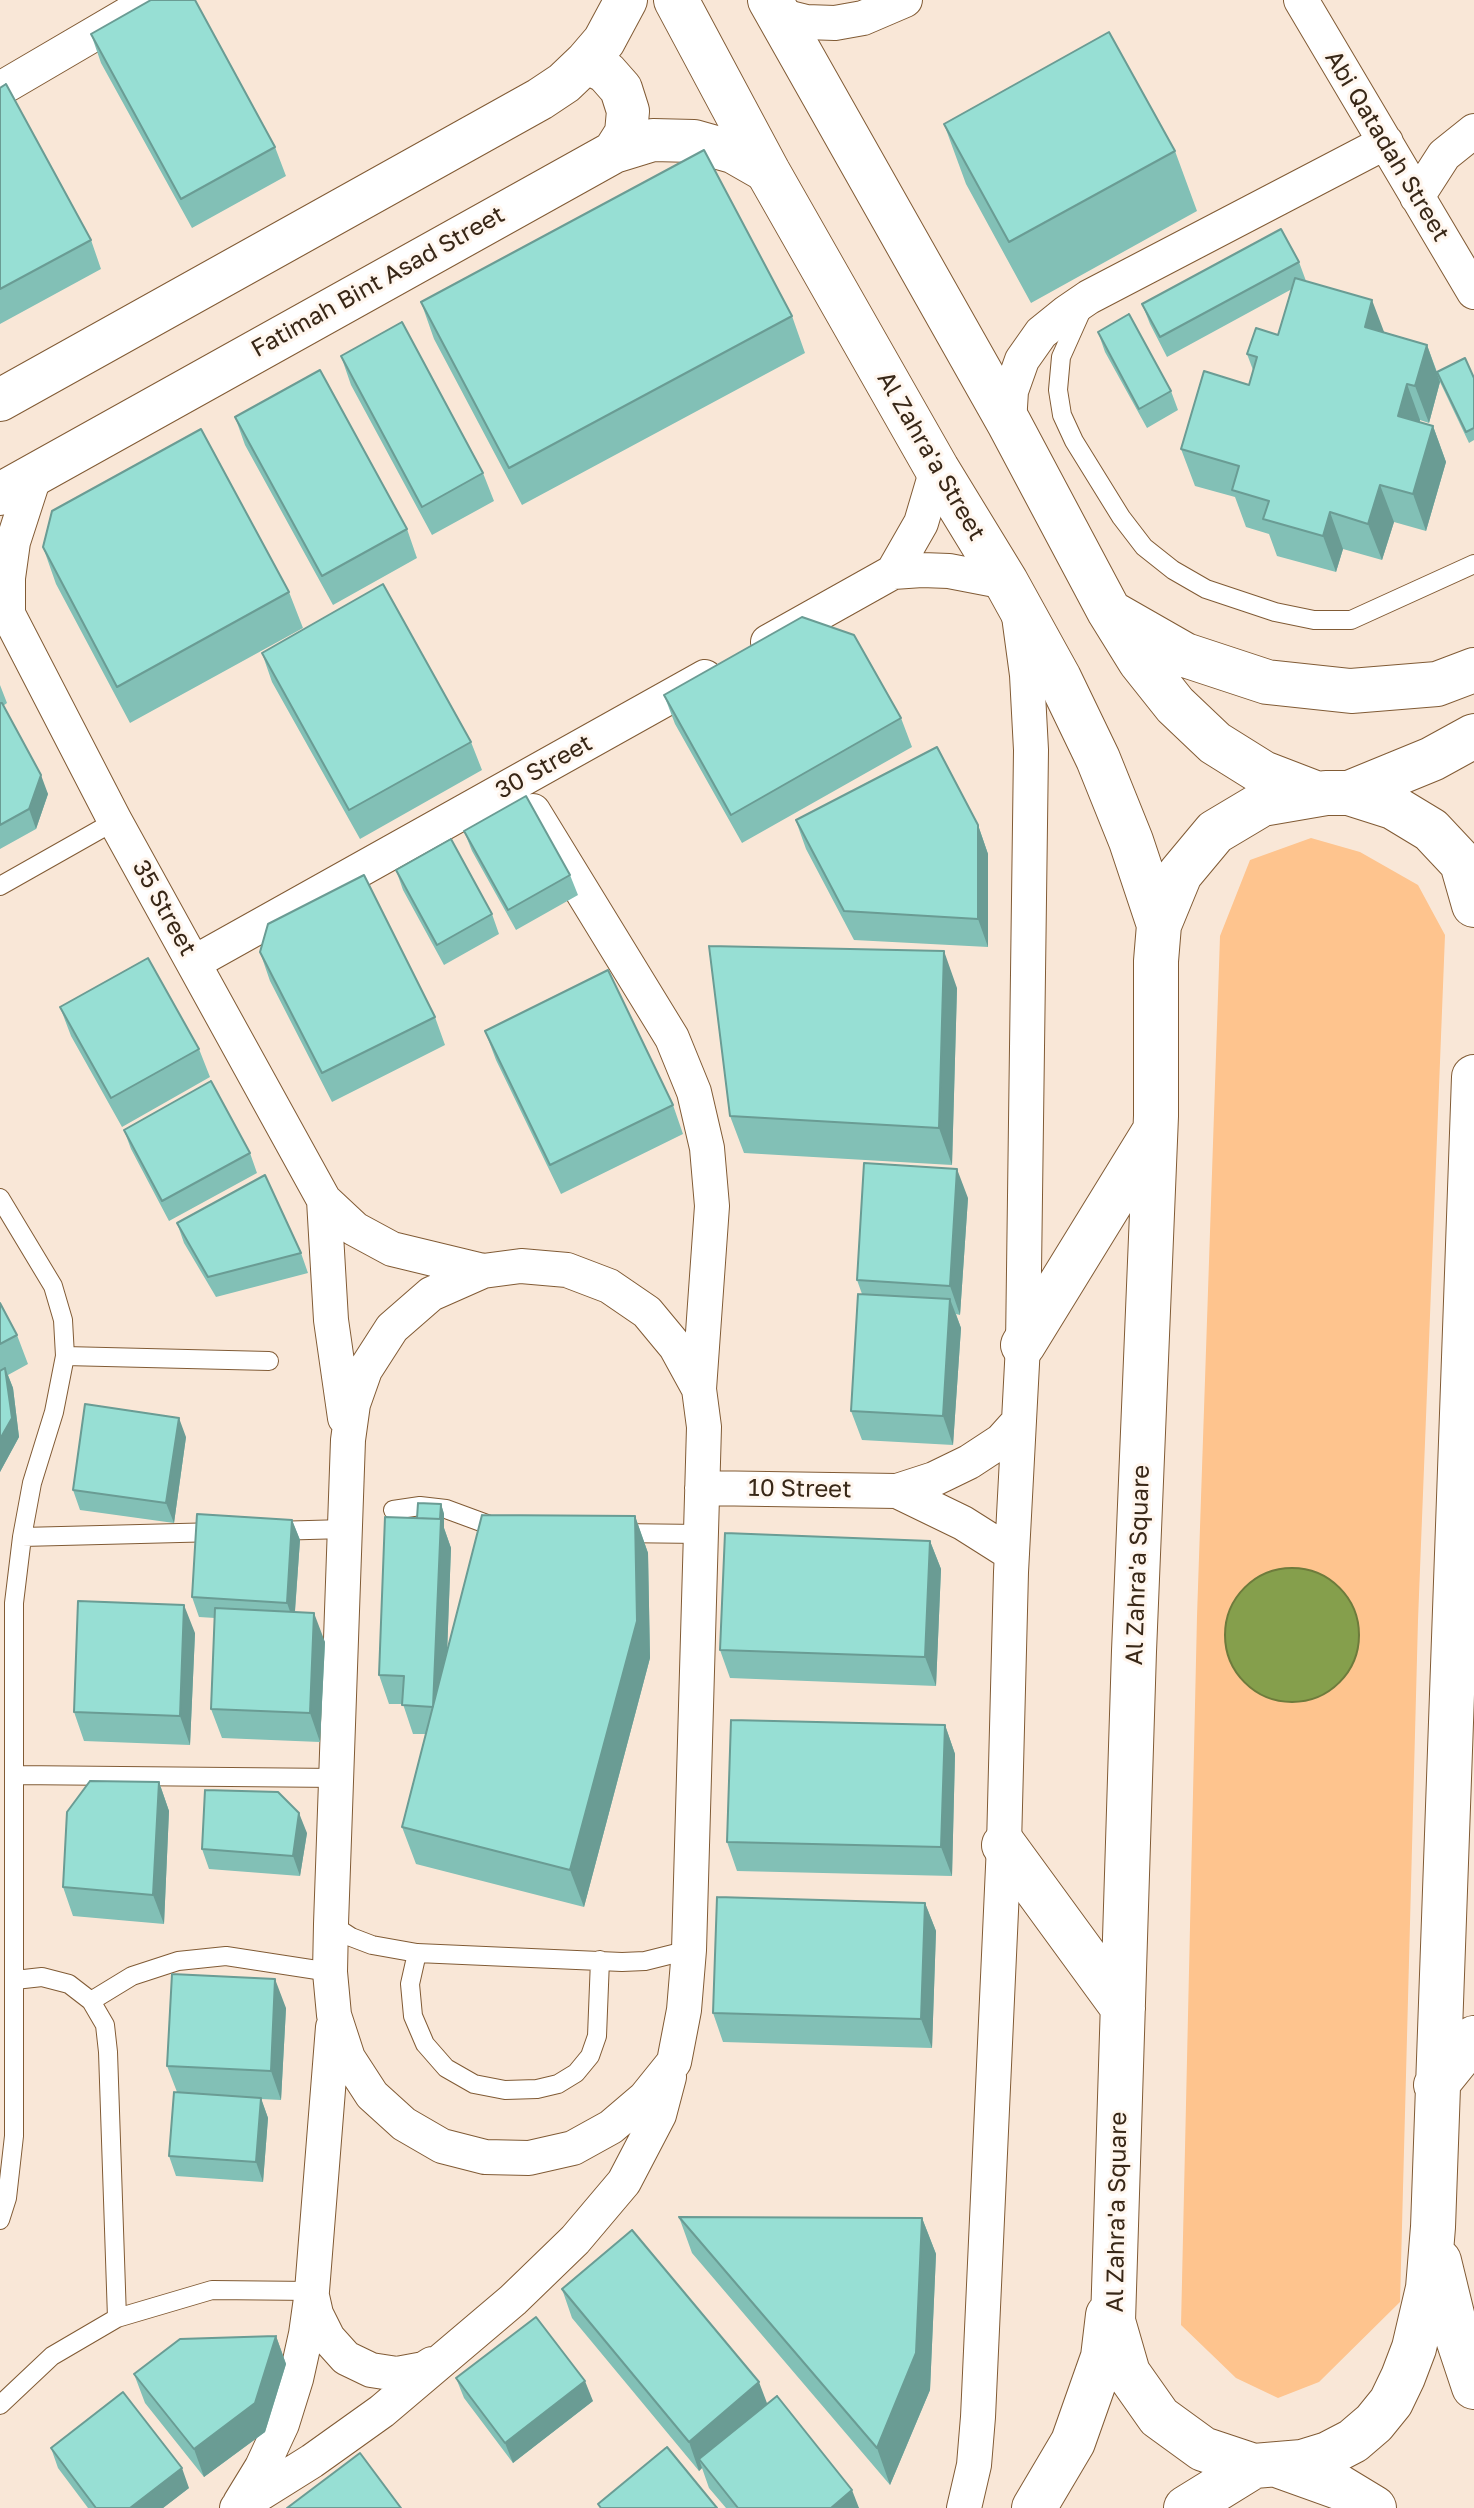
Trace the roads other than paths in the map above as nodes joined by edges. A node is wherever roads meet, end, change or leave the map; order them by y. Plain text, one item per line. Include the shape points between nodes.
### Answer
1 (152, 0) edge
2 (626, 0) edge
3 (676, 0) edge
4 (905, 0) edge
5 (1301, 0) edge
6 (774, 7) edge
7 (586, 62) junction
8 (4, 78) edge
9 (1474, 131) edge
10 (1386, 142) junction
11 (614, 152) junction
12 (768, 172) junction
13 (1417, 197) junction
14 (1474, 292) edge
15 (1089, 297) junction
16 (0, 400) edge
17 (1009, 423) junction
18 (937, 469) junction
19 (17, 484) edge
20 (1474, 564) edge
21 (893, 572) junction
22 (1011, 591) junction
23 (4, 611) edge
24 (1109, 611) junction
25 (1474, 670) edge
26 (1474, 736) edge
27 (515, 783) junction
28 (1332, 793) junction
29 (115, 821) junction
30 (0, 886) edge
31 (1474, 905) edge
32 (1159, 925) junction
33 (195, 962) junction
34 (1474, 1077) edge
35 (1155, 1130) junction
36 (1472, 1169) edge
37 (0, 1198) edge
38 (324, 1200) junction
39 (7, 1226) edge
40 (483, 1271) junction
41 (1023, 1345) junction
42 (65, 1356) junction
43 (269, 1361) dead end
44 (699, 1389) junction
45 (1019, 1421) junction
46 (348, 1440) junction
47 (702, 1488) junction
48 (897, 1491) junction
49 (393, 1510) dead end
50 (345, 1529) junction
51 (525, 1532) edge
52 (598, 1533) edge
53 (701, 1534) junction
54 (22, 1537) junction
55 (1012, 1554) junction
56 (14, 1775) junction
57 (338, 1778) junction
58 (1004, 1845) junction
59 (0, 1874) edge
60 (14, 1900) junction
61 (331, 1924) junction
62 (689, 1950) junction
63 (417, 1953) junction
64 (600, 1960) junction
65 (330, 1972) junction
66 (15, 1980) junction
67 (91, 2001) junction
68 (1123, 2008) junction
69 (334, 2015) junction
70 (1474, 2038) edge
71 (674, 2062) junction
72 (7, 2078) edge
73 (1436, 2085) junction
74 (0, 2220) edge
75 (1433, 2227) junction
76 (1114, 2269) junction
77 (312, 2291) junction
78 (117, 2318) junction
79 (448, 2356) junction
80 (1474, 2387) edge
81 (0, 2405) edge
82 (1264, 2465) junction
83 (238, 2508) edge
84 (964, 2508) edge
85 (1034, 2508) edge
86 (1186, 2508) edge
87 (1374, 2508) edge

1 - 8 street
2 - 7 street
3 - 12 main road, Al Zahra'a Street
4 - 6 street via 835,23 806,22
5 - 10 street, Abi Qatadah Street
6 - 17 main road
7 - 11 street via 606,72 621,89 628,111 626,133
7 - 16 street via 515,114
9 - 13 street via 1444,155
10 - 13 street, Abi Qatadah Street
10 - 15 street
11 - 12 street, Fatimah Bint Asad Street via 653,140 694,141 733,152
11 - 19 street, Fatimah Bint Asad Street
12 - 18 main road, Al Zahra'a Street
13 - 14 street, Abi Qatadah Street
15 - 17 street via 1041,333 1022,360 1011,391
15 - 20 lane via 1061,357 1062,415 1121,517 1144,547 1173,570 1206,589 1275,612 1351,620
17 - 24 main road
18 - 21 street via 921,523
18 - 22 main road, Al Zahra'a Street
19 - 23 street, 35 Street
21 - 22 street, 30 Street via 949,571
21 - 27 street, 30 Street
22 - 32 main road, Al Zahra'a Street via 1098,759
22 - 41 street via 1027,675 1031,750
23 - 29 street, 35 Street
24 - 25 main road via 1185,655 1267,682 1351,691 1437,684
24 - 28 main road via 1175,705 1215,743 1263,773
26 - 28 main road via 1432,759
27 - 33 street, 30 Street
27 - 44 street via 672,1038 694,1092 707,1148 712,1206
28 - 31 main road, Al Zahra'a Square via 1393,807 1431,830 1462,863
28 - 32 main road, Al Zahra'a Square via 1262,804 1215,832 1180,874
29 - 30 lane
29 - 33 street, 35 Street
32 - 35 main road, Al Zahra'a Square
33 - 38 street, 35 Street
34 - 36 main road, Al Zahra'a Square
35 - 41 main road
35 - 68 main road, Al Zahra'a Square
36 - 73 main road, Al Zahra'a Square
37 - 39 lane
38 - 40 street via 355,1229 392,1249
38 - 46 street via 331,1320
39 - 42 lane via 53,1286 63,1320
40 - 44 street via 521,1266 567,1270 609,1286 647,1312 676,1347
40 - 46 street via 431,1294 392,1328 365,1370
41 - 45 street
42 - 43 lane
42 - 54 lane
44 - 47 street
45 - 48 street, 10 Street via 1001,1441 969,1462
45 - 55 street
46 - 50 street
47 - 48 street, 10 Street
47 - 53 street
48 - 55 street, 10 Street
49 - 51 lane via 446,1509 488,1526
50 - 54 lane
50 - 57 street
52 - 53 lane
53 - 62 street
54 - 56 lane via 14,1603
55 - 58 street
56 - 57 lane
56 - 60 lane
57 - 61 street
58 - 68 main road
58 - 84 street via 978,2417
59 - 60 lane
60 - 66 lane
61 - 63 lane via 372,1945
61 - 65 street
62 - 64 lane via 645,1961
62 - 71 street
63 - 64 lane
63 - 64 lane via 410,1984 413,2016 425,2044 446,2068 474,2084 505,2090 558,2084 590,2056 597,2036
65 - 67 lane via 226,1956 178,1961 132,1976
65 - 69 street
66 - 67 lane via 42,1977 69,1984
66 - 72 lane
67 - 78 lane via 105,2025 108,2052
68 - 76 main road, Al Zahra'a Square
69 - 71 street via 348,2058 382,2105 442,2146 485,2157 529,2158 573,2148 611,2127 645,2098
69 - 77 street
70 - 73 main road
71 - 79 street via 659,2115 624,2182 575,2240
72 - 74 lane via 14,2136
73 - 75 main road, Al Zahra'a Square
75 - 80 main road via 1443,2283
75 - 82 main road, Al Zahra'a Square via 1422,2319 1391,2402 1353,2441 1328,2454
76 - 82 main road, Al Zahra'a Square via 1113,2321 1128,2373 1159,2417 1203,2449
76 - 85 main road via 1103,2357 1073,2442
77 - 78 lane via 212,2290
77 - 79 street via 328,2338 346,2358 371,2370 397,2374 424,2369
77 - 83 street via 282,2424
78 - 81 lane via 52,2356
79 - 83 street via 312,2461
82 - 86 main road
82 - 87 main road via 1341,2488

